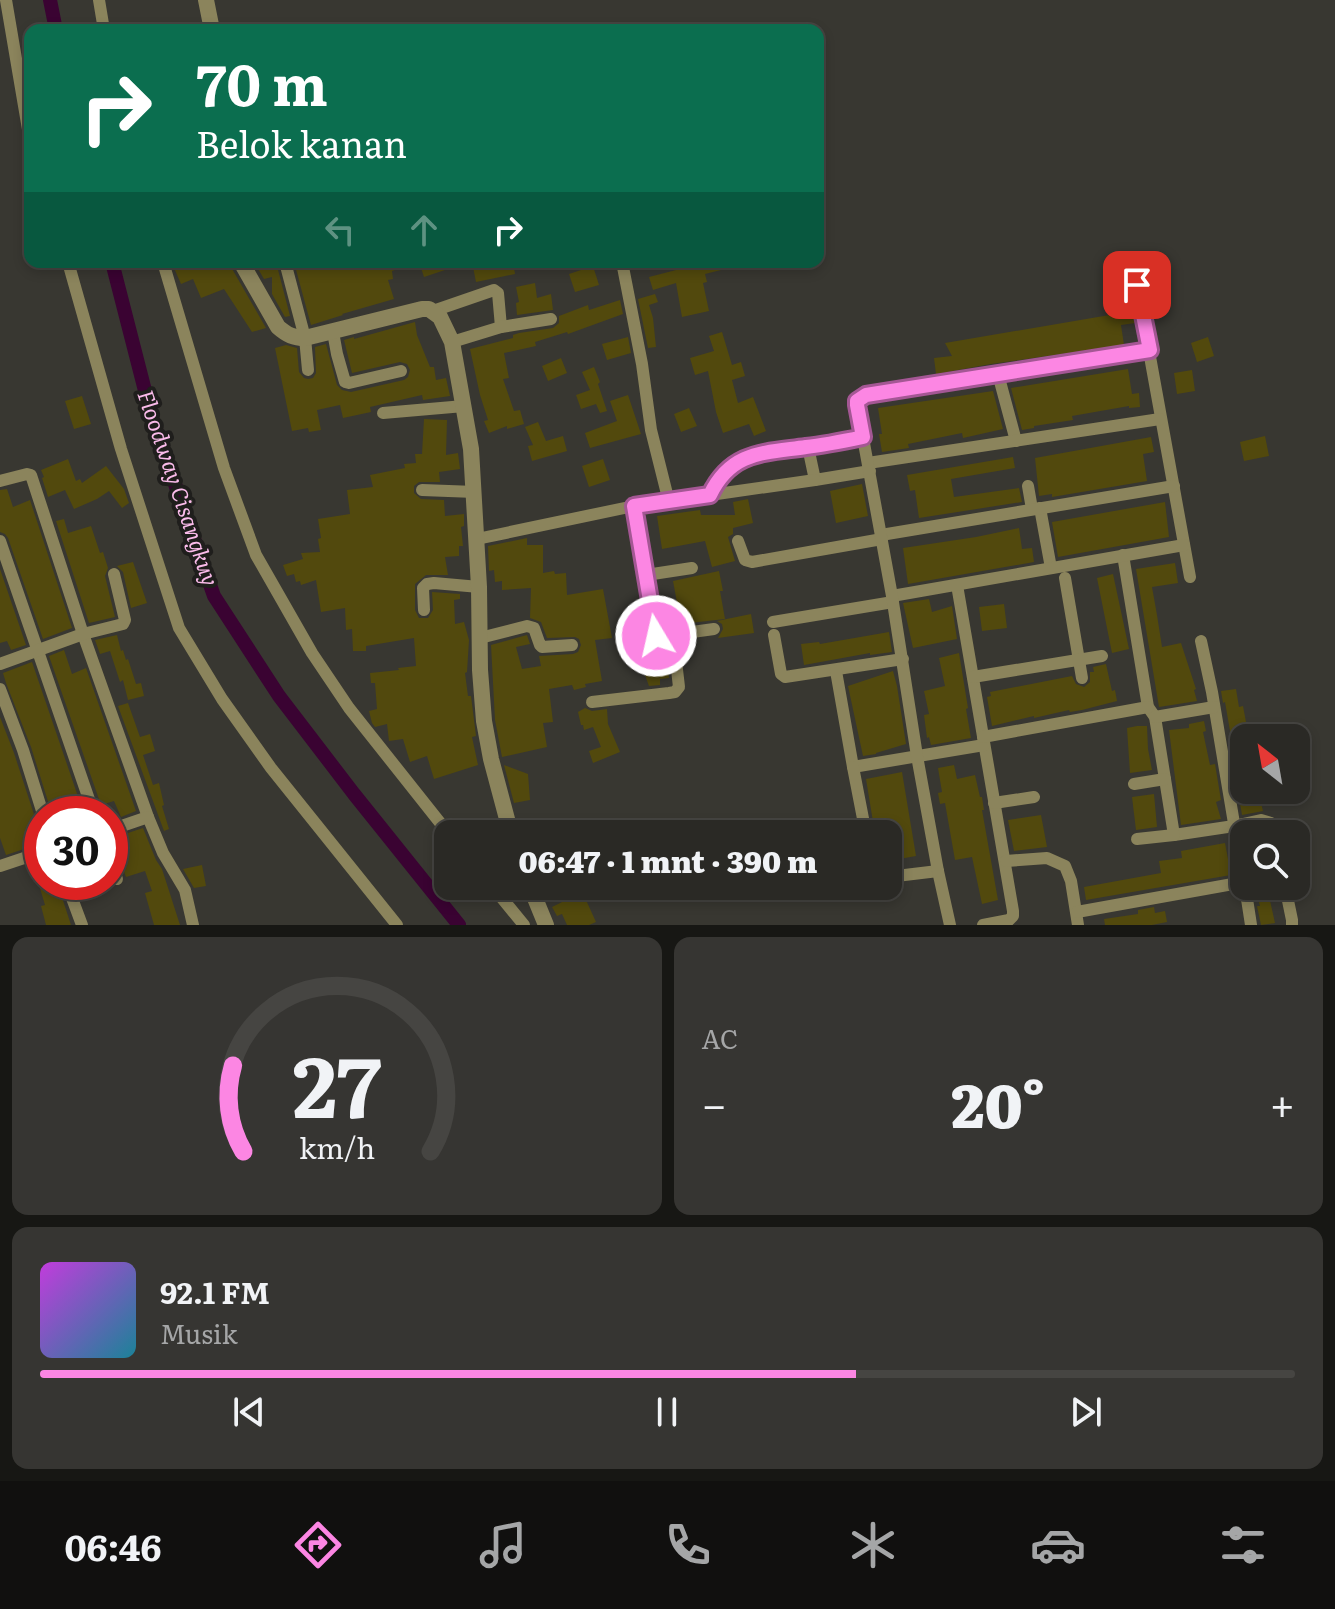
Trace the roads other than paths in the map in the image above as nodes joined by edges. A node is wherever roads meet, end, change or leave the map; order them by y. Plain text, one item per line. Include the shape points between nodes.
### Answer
1 (6, 0) edge
2 (99, 0) edge
3 (206, 0) edge
4 (103, 24) edge
5 (211, 24) edge
6 (24, 106) edge
7 (70, 268) edge
8 (165, 268) edge
9 (244, 268) edge
10 (287, 268) edge
11 (623, 268) edge
12 (1137, 285) dead end
13 (433, 311) junction
14 (551, 319) dead end
15 (501, 327) junction
16 (333, 332) junction
17 (305, 338) junction
18 (452, 342) junction
19 (1150, 350) junction
20 (308, 370) dead end
21 (401, 371) dead end
22 (998, 374) junction
23 (464, 406) junction
24 (383, 413) dead end
25 (1160, 419) junction
26 (863, 437) junction
27 (1016, 441) junction
28 (808, 447) junction
29 (869, 467) junction
30 (815, 480) junction
31 (0, 481) edge
32 (1028, 486) dead end
33 (1174, 486) junction
34 (422, 490) dead end
35 (475, 492) junction
36 (710, 495) junction
37 (669, 502) junction
38 (634, 506) junction
39 (1036, 509) junction
40 (881, 537) junction
41 (477, 539) junction
42 (0, 541) edge
43 (738, 541) dead end
44 (1184, 545) junction
45 (1123, 555) junction
46 (692, 568) dead end
47 (1051, 568) junction
48 (114, 574) dead end
49 (646, 575) junction
50 (1190, 577) dead end
51 (1065, 578) dead end
52 (957, 585) junction
53 (479, 587) junction
54 (893, 599) junction
55 (424, 610) dead end
56 (714, 629) dead end
57 (83, 634) junction
58 (673, 635) junction
59 (480, 638) junction
60 (1201, 641) dead end
61 (572, 645) dead end
62 (38, 649) junction
63 (1102, 656) dead end
64 (903, 659) junction
65 (1078, 661) junction
66 (0, 664) edge
67 (836, 671) junction
68 (973, 677) junction
69 (1082, 678) dead end
70 (0, 689) edge
71 (592, 702) dead end
72 (1214, 707) junction
73 (1151, 712) junction
74 (983, 741) junction
75 (917, 756) junction
76 (853, 767) junction
77 (1165, 779) junction
78 (1134, 784) dead end
79 (37, 796) edge
80 (88, 796) edge
81 (1034, 797) dead end
82 (994, 803) junction
83 (148, 817) junction
84 (438, 820) edge
85 (507, 820) edge
86 (863, 820) edge
87 (1233, 820) edge
88 (128, 824) edge
89 (1230, 827) edge
90 (1174, 835) junction
91 (1137, 839) dead end
92 (24, 856) edge
93 (1, 861) edge
94 (1006, 861) junction
95 (938, 871) junction
96 (902, 875) edge
97 (1230, 887) edge
98 (73, 900) edge
99 (503, 900) edge
100 (536, 900) edge
101 (1247, 900) edge
102 (1288, 900) edge
103 (1078, 919) edge
104 (82, 925) edge
105 (193, 925) edge
106 (397, 925) edge
107 (524, 925) edge
108 (546, 925) edge
109 (950, 925) edge
110 (983, 925) edge
111 (1251, 925) edge
112 (1292, 925) edge

1 - 6 street
2 - 4 street
3 - 5 street
7 - 106 street via 179,628 271,768
8 - 84 street via 224,468 256,555 349,708
9 - 17 street via 278,327
10 - 17 street
11 - 37 street
12 - 19 street
13 - 15 street via 494,290
13 - 16 street via 422,309
13 - 18 street
14 - 15 street
15 - 18 street
16 - 17 street
16 - 21 street via 345,382
17 - 20 street
18 - 23 street
19 - 22 street
19 - 25 street
22 - 26 street via 861,397 857,405
22 - 27 street
23 - 24 street
23 - 35 street
25 - 27 street
25 - 33 street
26 - 28 street
26 - 29 street
27 - 29 street
28 - 30 street
28 - 36 street via 747,457 724,473
29 - 30 street
29 - 40 street
30 - 36 street
31 - 57 street via 31,475
32 - 39 street
33 - 39 street
33 - 44 street
34 - 35 street
35 - 41 street
36 - 37 street
37 - 38 street
38 - 41 street
38 - 49 street
39 - 40 street
39 - 47 street
40 - 43 street via 752,562 745,560
40 - 54 street
41 - 53 street
42 - 62 street
44 - 45 street
44 - 50 street
45 - 47 street
45 - 73 street
46 - 49 street
47 - 52 street
48 - 57 street via 125,622
49 - 58 street via 656,637
51 - 65 street
52 - 54 street
52 - 68 street
53 - 55 street via 427,584
53 - 59 street
54 - 64 street
54 - 67 street via 774,629 785,677
56 - 58 street
57 - 62 street
57 - 83 street
58 - 71 street via 677,690
59 - 61 street via 527,626 536,630 542,647
59 - 85 street via 484,721
60 - 72 street
62 - 66 street
62 - 80 street
63 - 65 street
64 - 67 street
64 - 75 street
65 - 68 street
65 - 69 street
67 - 76 street
68 - 74 street
70 - 79 street
72 - 73 street
72 - 87 street
73 - 74 street
73 - 77 street
74 - 75 street
74 - 82 street
75 - 76 street
75 - 95 street
76 - 86 street
77 - 78 street
77 - 90 street
81 - 82 street
82 - 94 street
83 - 88 street
83 - 105 street via 184,888
89 - 90 street
90 - 91 street
92 - 93 street
94 - 103 street via 1047,858 1065,866
94 - 110 street via 1013,916
95 - 96 street
95 - 109 street
97 - 103 street
98 - 104 street
99 - 107 street
100 - 108 street
101 - 111 street
102 - 112 street

